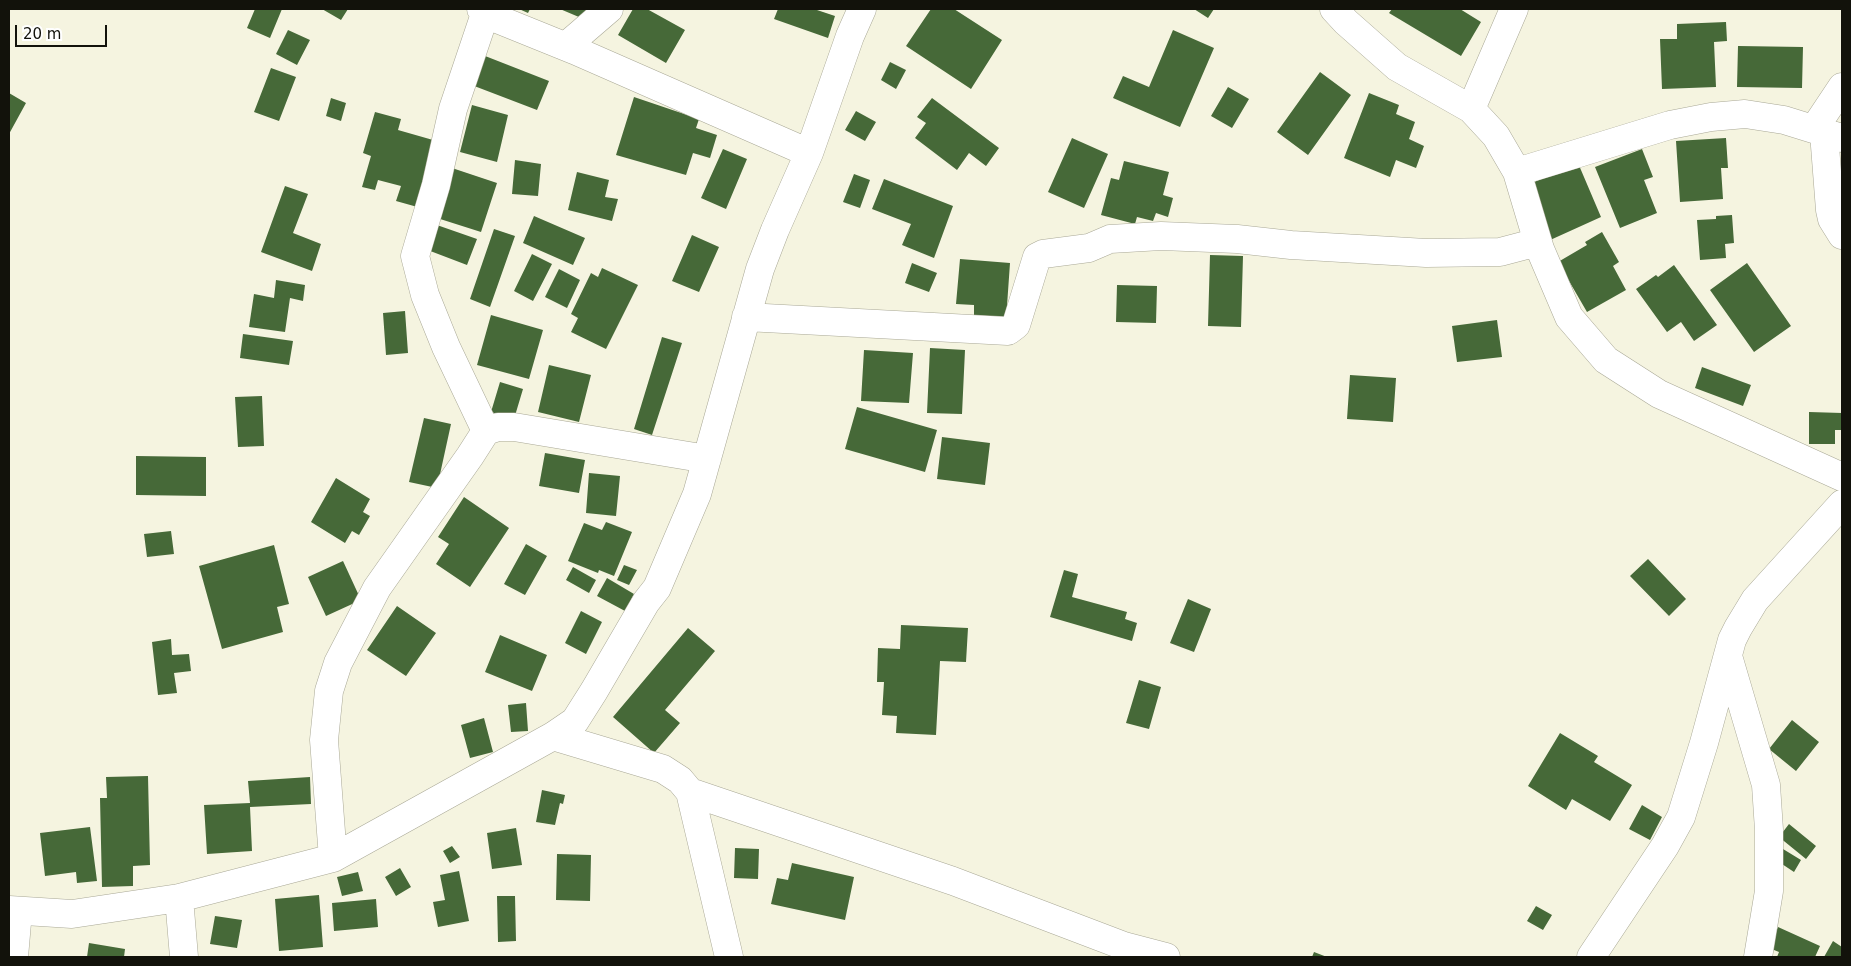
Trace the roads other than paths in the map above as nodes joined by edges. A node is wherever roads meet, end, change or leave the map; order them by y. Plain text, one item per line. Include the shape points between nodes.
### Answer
1 (609, 9) edge
2 (862, 9) edge
3 (1334, 9) edge
4 (1514, 9) edge
5 (483, 11) edge
6 (566, 46) junction
7 (1842, 88) edge
8 (1471, 108) junction
9 (1827, 133) edge
10 (809, 153) junction
11 (1517, 172) junction
12 (1842, 235) edge
13 (1538, 242) junction
14 (746, 317) junction
15 (486, 431) junction
16 (707, 459) junction
17 (1842, 477) edge
18 (1842, 504) edge
19 (1728, 656) junction
20 (553, 736) junction
21 (690, 792) junction
22 (333, 858) junction
23 (179, 898) junction
24 (13, 911) edge
25 (14, 957) edge
26 (184, 957) edge
27 (729, 957) edge
28 (1166, 957) edge
29 (1591, 957) edge
30 (1758, 957) edge

1 - 6 street
2 - 10 street
3 - 8 street via 1397,67
4 - 8 street
5 - 6 street
5 - 15 street via 453,109 436,185 415,256 425,295 446,347
6 - 10 street
7 - 9 street
8 - 11 street via 1496,136
9 - 11 street via 1784,120 1745,114 1711,117 1670,125
9 - 12 street via 1830,210
10 - 14 street via 762,261
11 - 13 street
13 - 14 street via 1500,252 1426,253 1237,239 1161,236 1110,239 1089,248 1037,257 1016,325 1008,331
13 - 17 street via 1569,317 1606,360 1659,394
14 - 16 street
15 - 16 street via 514,427
15 - 22 street via 377,588 338,663 329,691 324,740
16 - 20 street via 697,494 657,588 575,721
18 - 19 street via 1755,600 1732,640
19 - 29 street via 1681,818
19 - 30 street via 1766,785 1769,891
20 - 21 street via 663,769 680,780
20 - 22 street
21 - 27 street
21 - 28 street via 953,881 1124,946
22 - 23 street
23 - 24 street via 72,914
23 - 26 street
24 - 25 street

